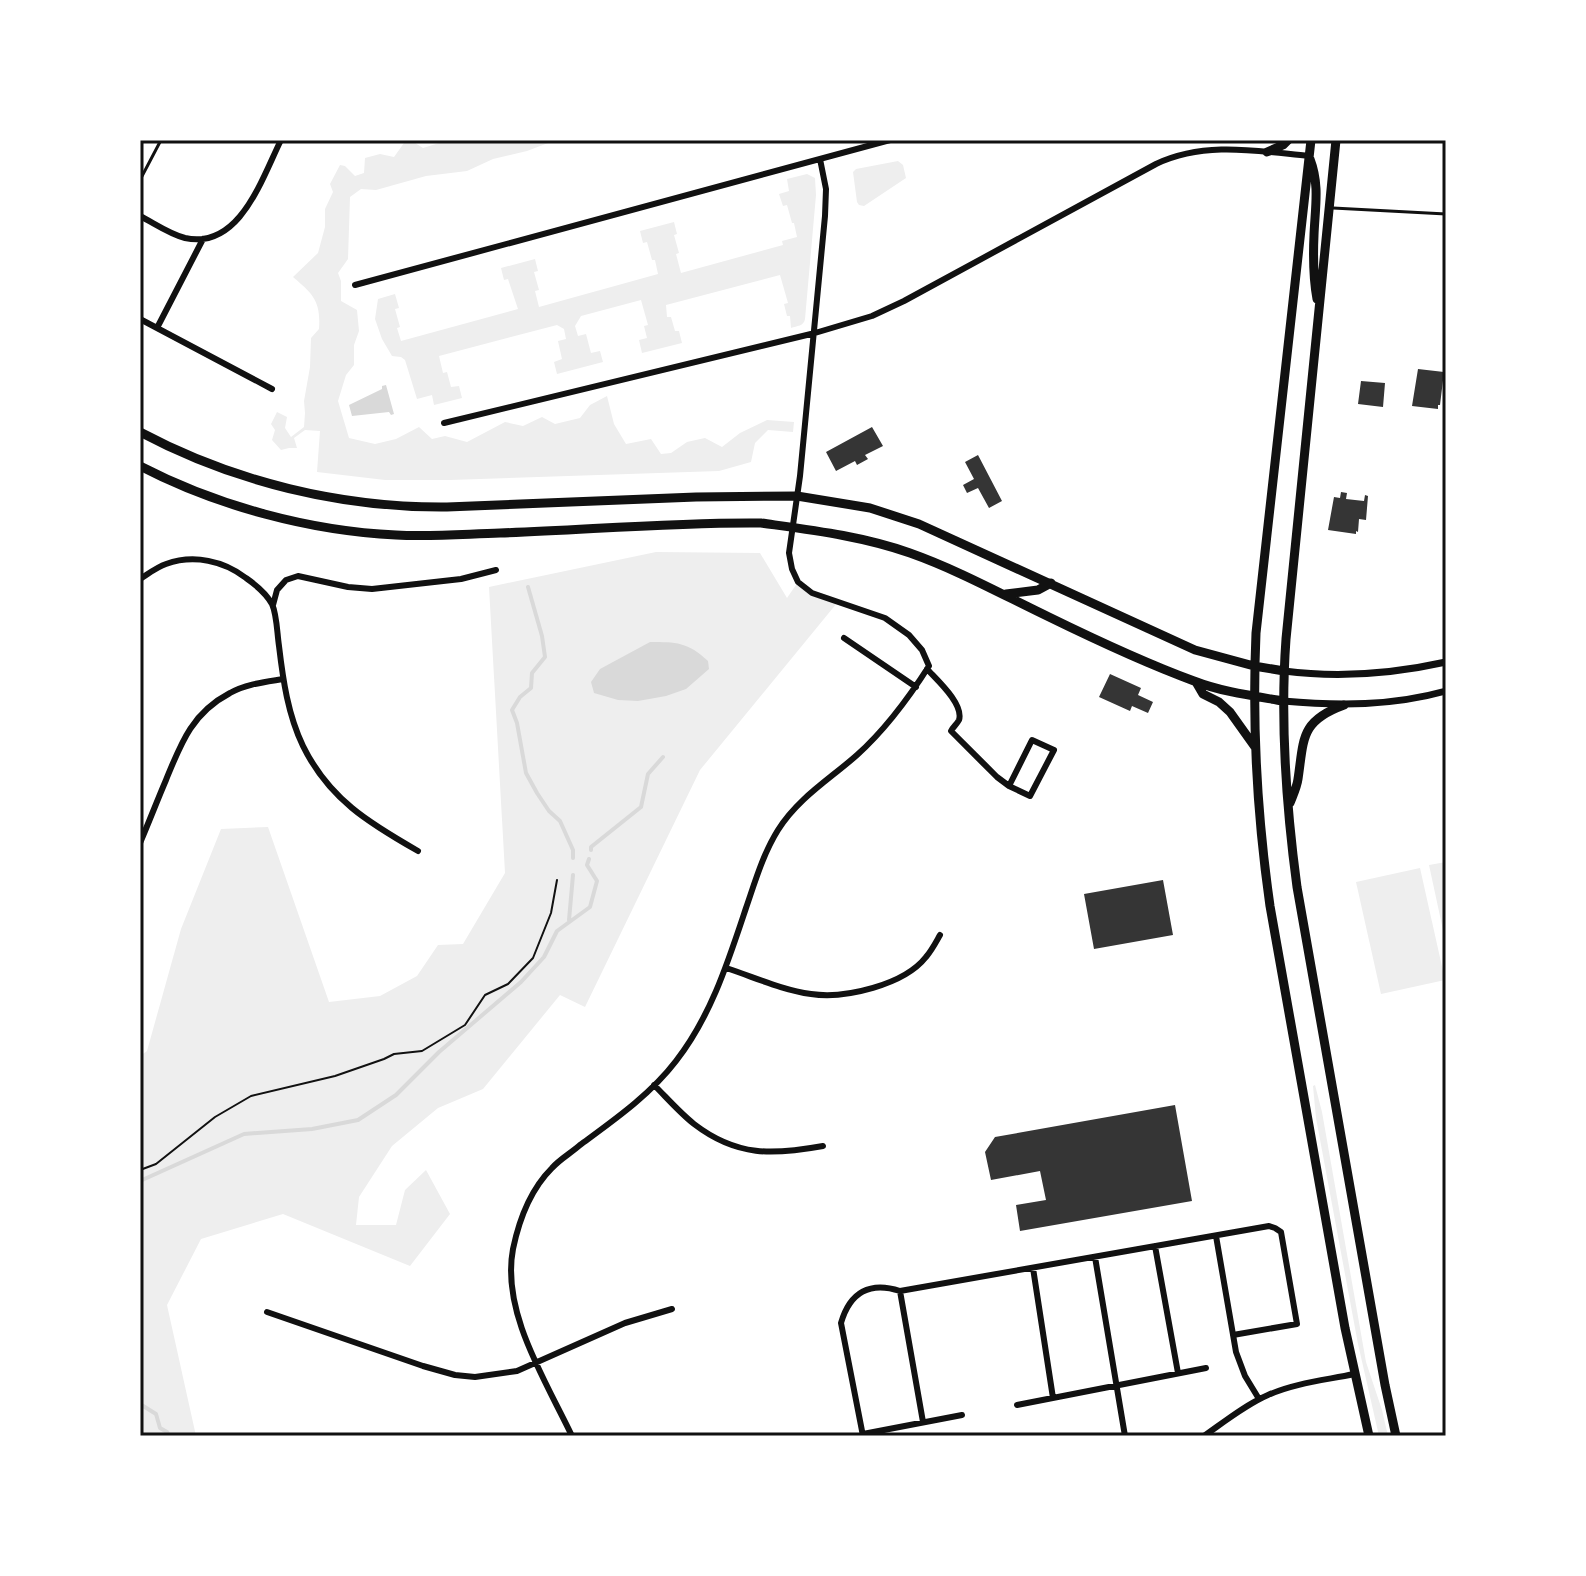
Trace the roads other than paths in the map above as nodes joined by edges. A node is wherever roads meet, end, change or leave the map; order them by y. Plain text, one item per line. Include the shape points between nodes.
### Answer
1 (161, 140) edge
2 (281, 140) edge
3 (890, 140) edge
4 (1288, 140) edge
5 (1311, 140) edge
6 (1319, 140) edge
7 (1336, 140) edge
8 (1267, 152) junction
9 (1309, 156) junction
10 (820, 159) junction
11 (140, 180) edge
12 (1330, 208) junction
13 (1446, 214) edge
14 (140, 216) edge
15 (203, 239) junction
16 (355, 285) dead end
17 (1319, 311) junction
18 (140, 319) edge
19 (157, 328) junction
20 (815, 333) junction
21 (272, 389) dead end
22 (444, 423) dead end
23 (140, 432) edge
24 (140, 466) edge
25 (797, 496) junction
26 (793, 526) junction
27 (496, 570) dead end
28 (140, 579) edge
29 (1051, 583) junction
30 (1003, 594) junction
31 (273, 605) junction
32 (844, 638) dead end
33 (1446, 662) edge
34 (1254, 666) junction
35 (927, 669) junction
36 (1284, 671) junction
37 (283, 679) junction
38 (1196, 682) junction
39 (916, 687) junction
40 (1446, 691) edge
41 (1253, 695) junction
42 (1283, 701) junction
43 (1344, 705) junction
44 (1255, 747) junction
45 (1009, 786) junction
46 (1288, 810) junction
47 (140, 843) edge
48 (418, 851) dead end
49 (940, 935) dead end
50 (726, 968) junction
51 (654, 1085) junction
52 (823, 1146) dead end
53 (1216, 1236) junction
54 (1155, 1246) junction
55 (1095, 1257) junction
56 (1033, 1268) junction
57 (900, 1291) junction
58 (672, 1309) dead end
59 (267, 1312) dead end
60 (1233, 1335) junction
61 (537, 1363) junction
62 (1206, 1368) dead end
63 (1178, 1373) junction
64 (1354, 1374) junction
65 (1116, 1386) junction
66 (1053, 1398) junction
67 (1259, 1399) junction
68 (1017, 1405) dead end
69 (962, 1415) dead end
70 (923, 1422) junction
71 (863, 1435) edge
72 (572, 1436) edge
73 (1125, 1436) edge
74 (1204, 1436) edge
75 (1369, 1436) edge
76 (1396, 1436) edge

1 - 11 lane
2 - 15 street via 239,218 225,231
3 - 10 street
4 - 8 main road
5 - 9 main road
6 - 9 main road
7 - 12 main road
8 - 9 street
8 - 20 street via 1206,150 1165,160 887,310
9 - 17 main road via 1316,174 1313,275
9 - 34 main road
10 - 16 street
10 - 20 street via 826,203
12 - 13 lane
12 - 17 main road
14 - 15 street via 183,237
15 - 19 street
17 - 36 main road
18 - 19 street
19 - 21 street
20 - 22 street
20 - 25 street
23 - 25 main road via 268,484 372,504 447,507
24 - 26 main road via 243,507 370,533
25 - 26 street
25 - 29 main road via 878,510 919,524
26 - 30 main road via 909,553
26 - 35 street via 789,553 798,582 812,593 885,618 922,650
27 - 31 street via 372,589 298,576 277,590
28 - 31 street via 166,564 218,562 261,589
29 - 30 main road
29 - 34 main road via 1178,643
30 - 38 main road
31 - 37 street
32 - 39 street
33 - 36 street via 1354,675
34 - 36 main road
34 - 41 main road
35 - 39 street
35 - 45 street via 959,709 951,731
36 - 42 main road
37 - 47 street via 231,692 194,722 182,739
37 - 48 street via 302,745 334,793 375,827
38 - 41 main road
38 - 44 main road via 1203,694 1230,712
39 - 50 street via 885,728 821,782 781,826 760,869
40 - 43 street
41 - 42 main road
41 - 44 main road
42 - 43 street
42 - 46 main road
43 - 46 main road via 1330,710 1303,737 1298,782
44 - 64 main road via 1270,906
45 - 45 street via 1030,796 1054,750 1032,740
46 - 76 main road via 1308,956
49 - 50 street via 906,974 846,994 790,990
50 - 51 street via 699,1030
51 - 52 street via 693,1123 738,1147 765,1153
51 - 61 street via 551,1168 524,1212 513,1251 511,1288
53 - 54 street
53 - 60 street
53 - 60 street via 1269,1226 1281,1232 1297,1324
54 - 55 street
54 - 63 street
55 - 56 street
55 - 65 street
56 - 57 street
56 - 66 street
57 - 70 street
57 - 71 street via 873,1287 851,1300 844,1311 841,1323
58 - 61 street via 625,1323
59 - 61 street via 455,1375 500,1374
60 - 67 street via 1239,1364
61 - 72 street
62 - 63 street
63 - 65 street
64 - 67 street
64 - 75 main road
65 - 66 street
65 - 73 street
66 - 68 street
67 - 74 street
69 - 70 street
70 - 71 street

